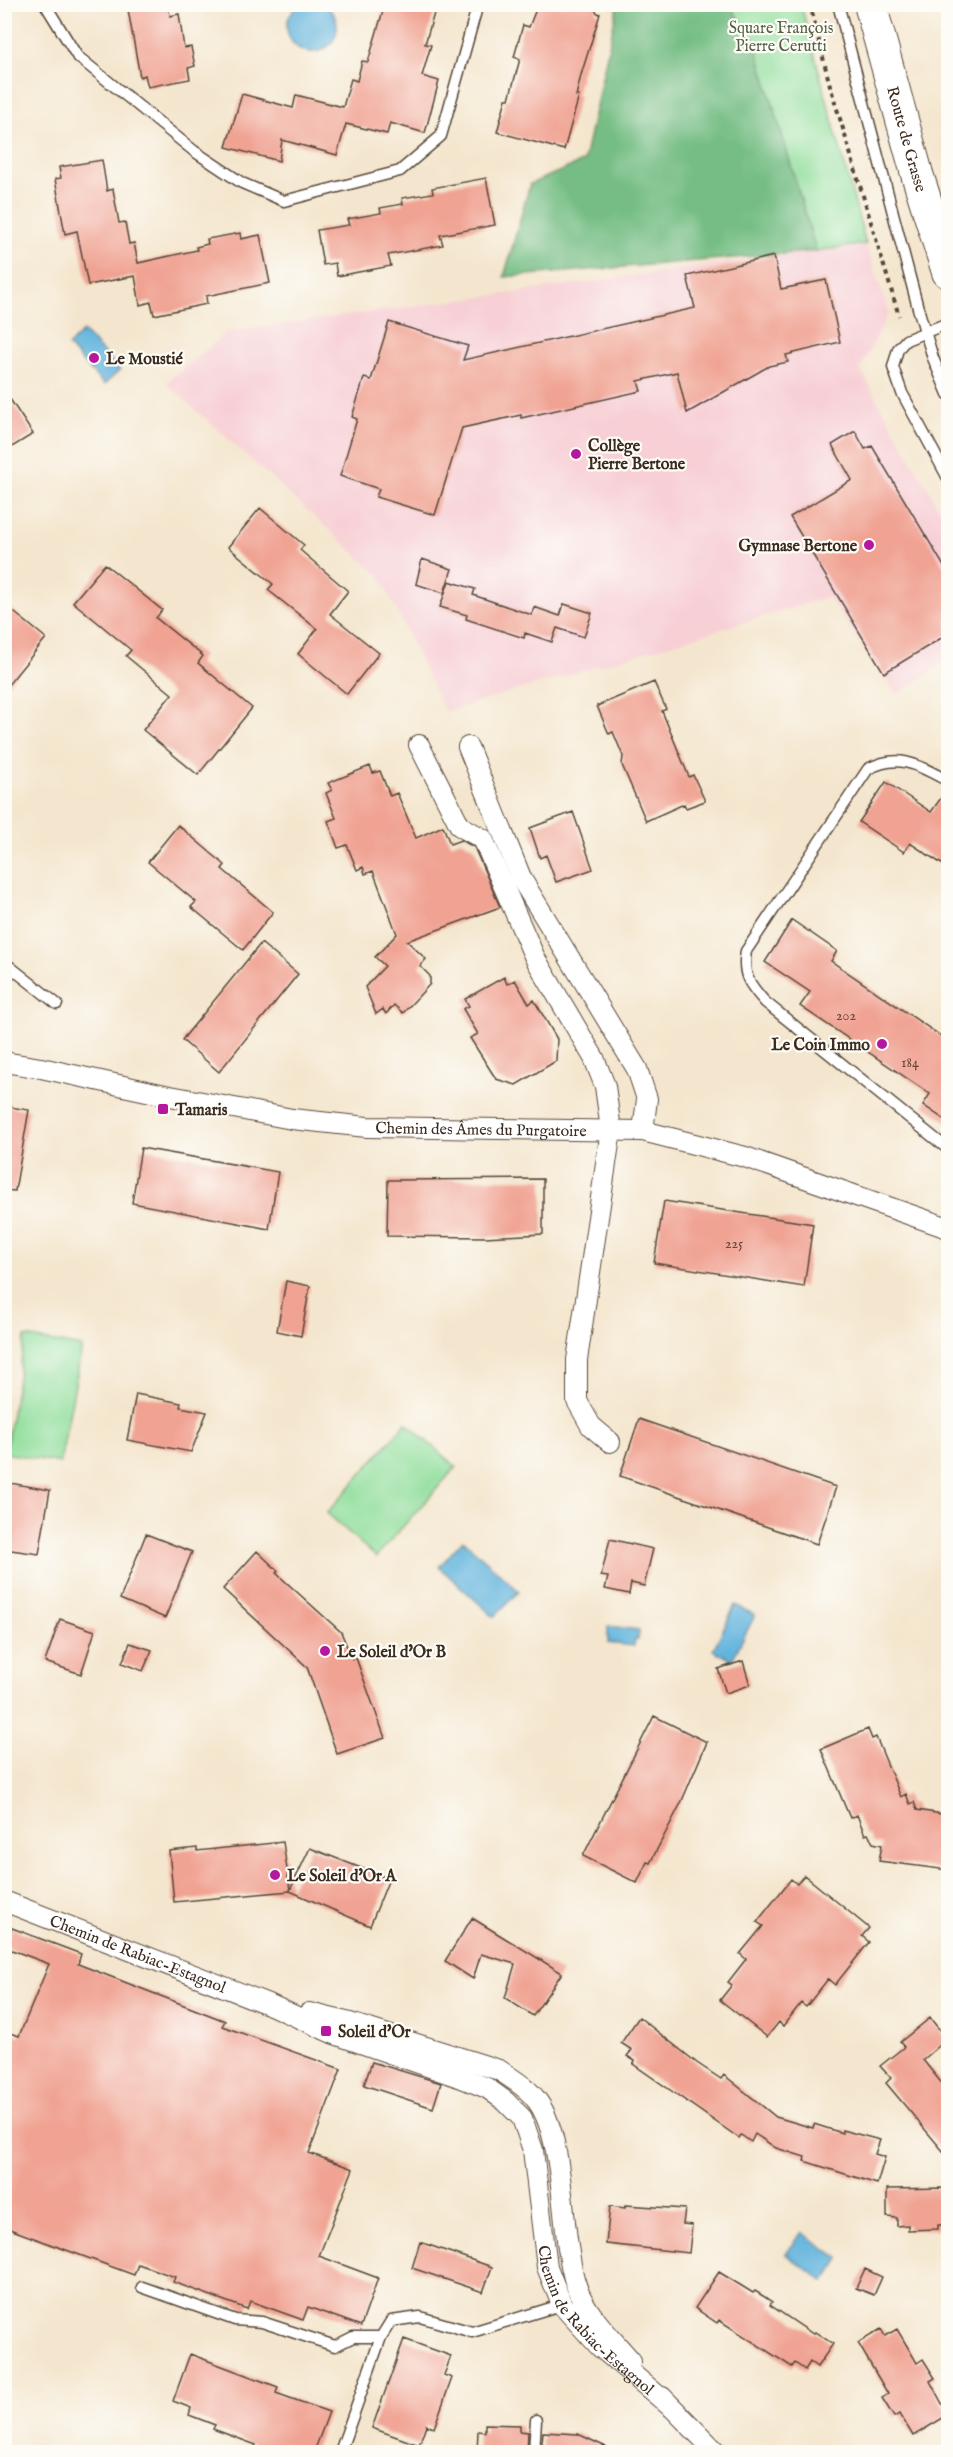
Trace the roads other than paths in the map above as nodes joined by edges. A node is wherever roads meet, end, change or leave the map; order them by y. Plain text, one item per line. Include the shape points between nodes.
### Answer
1 (45, 4) edge
2 (478, 4) edge
3 (838, 4) edge
4 (870, 4) edge
5 (948, 272) edge
6 (948, 323) edge
7 (925, 332) junction
8 (948, 394) edge
9 (948, 478) edge
10 (419, 745) dead end
11 (468, 747) dead end
12 (948, 781) edge
13 (4, 962) edge
14 (57, 1004) dead end
15 (4, 1062) edge
16 (611, 1130) junction
17 (643, 1131) junction
18 (948, 1149) edge
19 (948, 1228) edge
20 (610, 1442) dead end
21 (4, 1901) edge
22 (273, 2006) junction
23 (564, 2220) junction
24 (543, 2222) junction
25 (142, 2287) dead end
26 (581, 2297) junction
27 (562, 2305) junction
28 (381, 2337) junction
29 (670, 2406) junction
30 (536, 2420) dead end
31 (340, 2452) edge
32 (534, 2452) edge
33 (717, 2452) edge

1 - 2 lane via 78,56 194,151 242,183 284,201 400,171 441,136
3 - 7 lane
4 - 5 main road, Route de Grasse
6 - 7 lane
7 - 8 lane
7 - 9 lane via 906,340 898,349 893,367 902,393
10 - 16 street via 460,826 483,839 535,958 594,1058 605,1086
11 - 17 street via 522,880 637,1069 647,1099
12 - 18 lane via 916,764 896,760 868,769 746,951 743,969 765,1002
13 - 14 lane
15 - 16 street, Chemin des Âmes du Purgatoire via 292,1119 367,1127
16 - 17 street, Chemin des Âmes du Purgatoire
16 - 20 street via 577,1360 577,1401 591,1426
17 - 19 street, Chemin des Âmes du Purgatoire via 745,1157
21 - 22 street, Chemin de Rabiac-Estagnol
22 - 23 street, Chemin de Rabiac-Estagnol via 382,2032 499,2070 520,2083 538,2103 552,2134
22 - 24 street, Chemin de Rabiac-Estagnol via 332,2033 470,2081 505,2101 522,2118 533,2150
23 - 24 street, Chemin de Rabiac-Estagnol
23 - 26 street, Chemin de Rabiac-Estagnol
24 - 27 street, Chemin de Rabiac-Estagnol via 547,2267
25 - 28 lane via 236,2320 262,2322 335,2346 353,2337
26 - 27 lane
26 - 29 street, Chemin de Rabiac-Estagnol
27 - 28 lane via 472,2332 420,2317 392,2321
27 - 29 street, Chemin de Rabiac-Estagnol via 599,2346
28 - 31 lane
29 - 33 street, Chemin de Rabiac-Estagnol
30 - 32 lane

